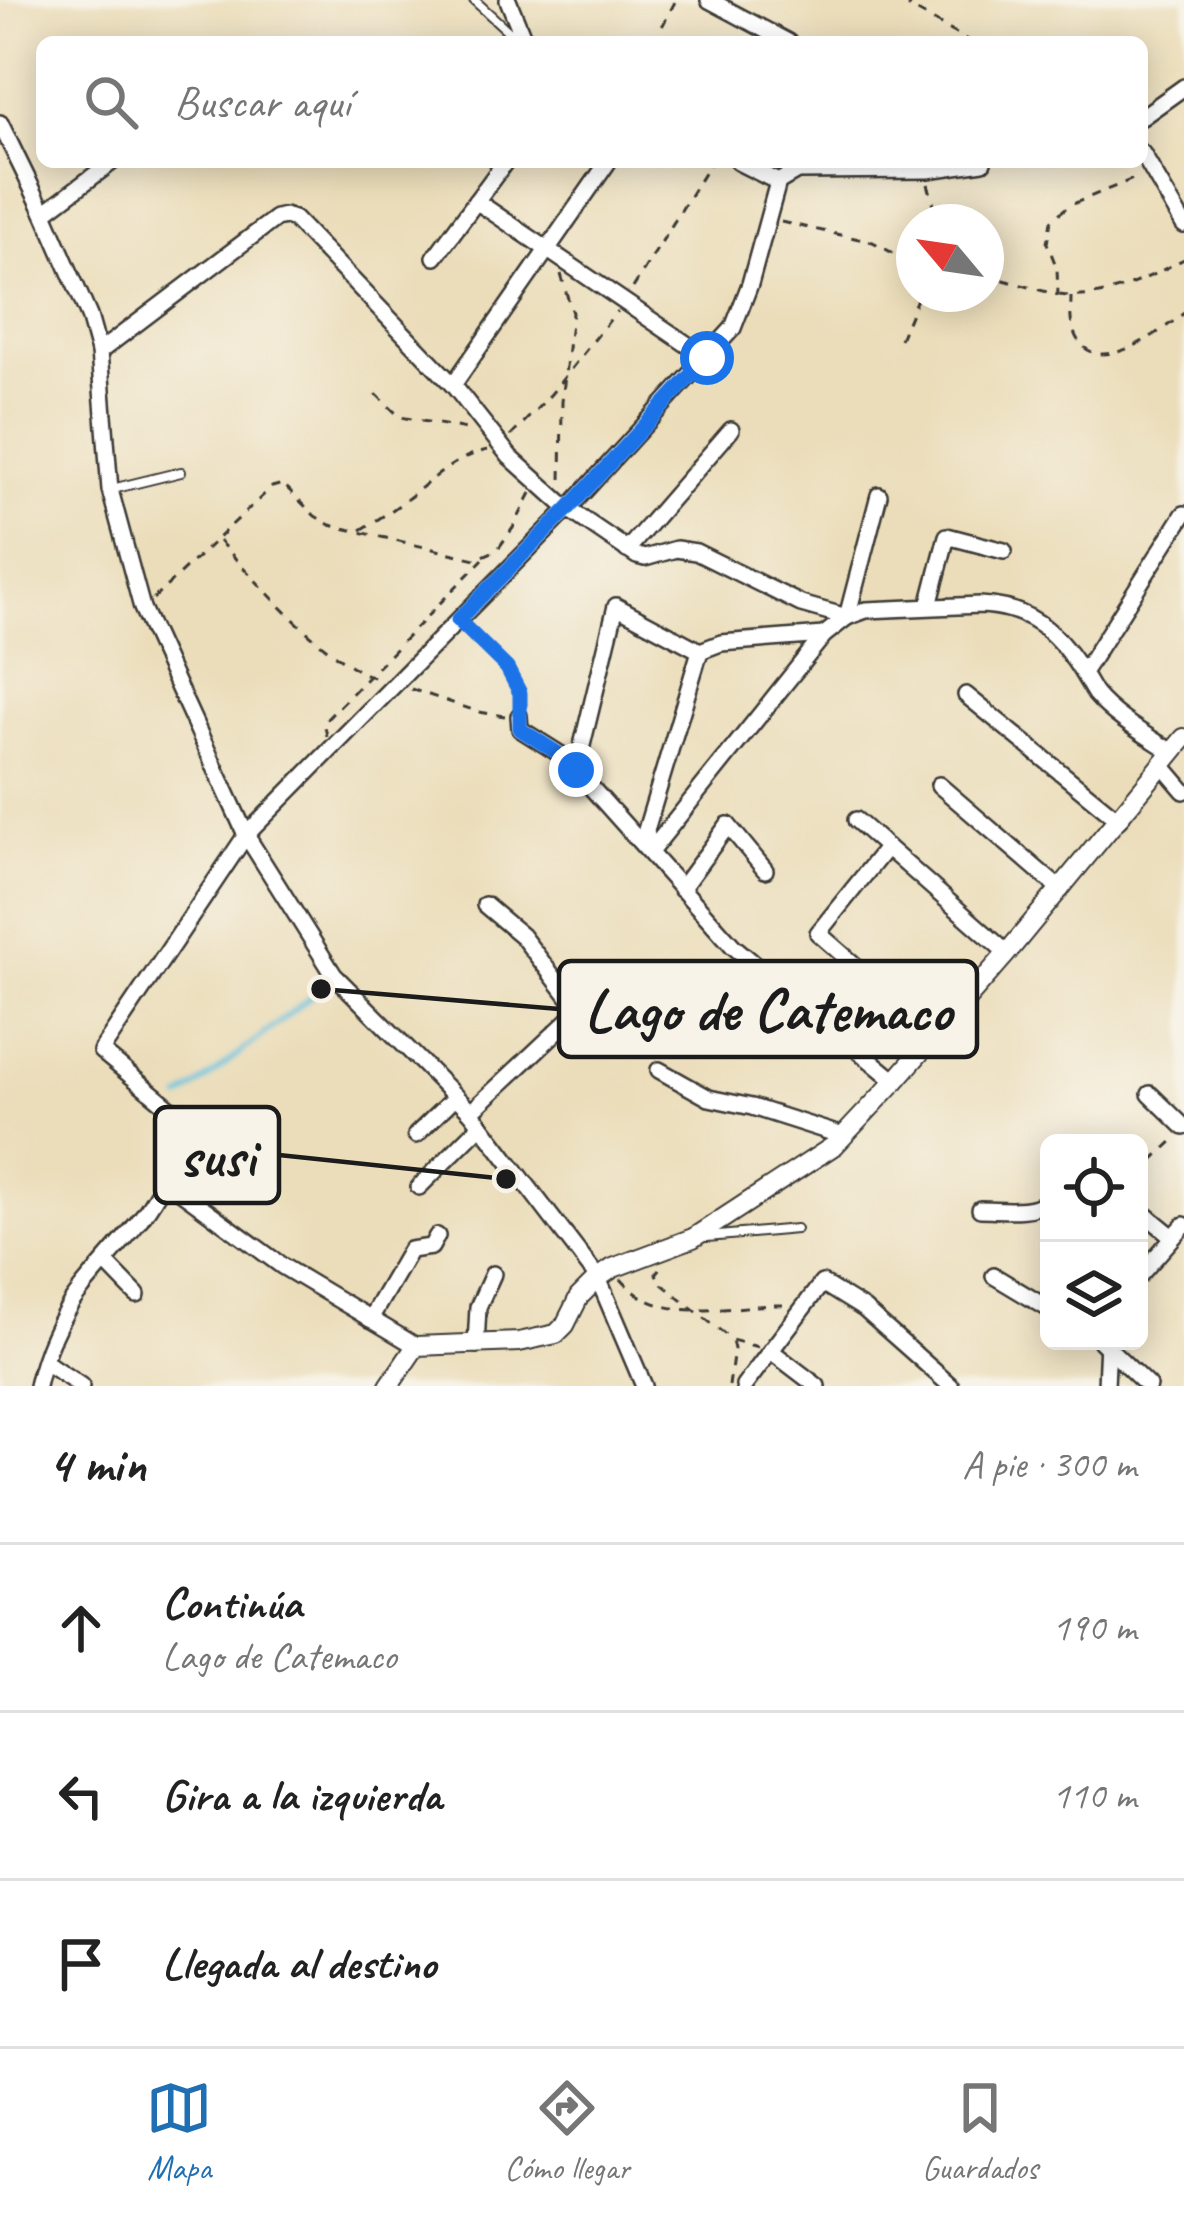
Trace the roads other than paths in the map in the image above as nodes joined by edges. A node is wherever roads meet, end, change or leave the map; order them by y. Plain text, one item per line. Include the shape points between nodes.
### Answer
1 (474, 0) edge
2 (508, 0) edge
3 (710, 0) edge
4 (516, 36) edge
5 (521, 36) edge
6 (777, 36) edge
7 (1184, 87) edge
8 (1148, 113) edge
9 (0, 123) edge
10 (1148, 162) edge
11 (104, 168) edge
12 (501, 168) edge
13 (604, 168) edge
14 (750, 168) edge
15 (942, 168) edge
16 (778, 182) junction
17 (476, 201) junction
18 (44, 213) junction
19 (1184, 225) edge
20 (552, 252) junction
21 (435, 257) dead end
22 (99, 352) junction
23 (707, 358) junction
24 (453, 385) junction
25 (731, 430) dead end
26 (181, 472) dead end
27 (110, 490) junction
28 (879, 495) dead end
29 (565, 506) junction
30 (1184, 514) edge
31 (627, 550) junction
32 (1004, 551) dead end
33 (928, 606) junction
34 (847, 617) junction
35 (824, 634) junction
36 (700, 651) junction
37 (1083, 673) junction
38 (966, 695) dead end
39 (519, 716) road end
40 (1172, 752) edge
41 (576, 770) junction
42 (938, 785) dead end
43 (1184, 790) edge
44 (856, 820) dead end
45 (1119, 820) junction
46 (246, 835) junction
47 (887, 847) junction
48 (650, 852) junction
49 (765, 871) dead end
50 (681, 890) junction
51 (1060, 890) junction
52 (485, 904) dead end
53 (1007, 953) junction
54 (935, 1035) junction
55 (659, 1070) dead end
56 (895, 1082) junction
57 (1150, 1094) dead end
58 (455, 1097) junction
59 (174, 1112) junction
60 (476, 1119) junction
61 (1184, 1129) edge
62 (416, 1135) dead end
63 (843, 1136) junction
64 (251, 1174) dead end
65 (165, 1180) junction
66 (419, 1187) dead end
67 (1040, 1206) edge
68 (980, 1209) dead end
69 (1148, 1214) edge
70 (796, 1229) dead end
71 (1179, 1231) edge
72 (437, 1236) dead end
73 (687, 1240) junction
74 (105, 1262) junction
75 (1148, 1266) edge
76 (605, 1273) junction
77 (493, 1274) dead end
78 (994, 1276) dead end
79 (137, 1295) dead end
80 (1040, 1304) edge
81 (370, 1319) junction
82 (476, 1345) junction
83 (416, 1346) junction
84 (1106, 1350) edge
85 (1114, 1350) edge
86 (771, 1351) junction
87 (45, 1362) junction
88 (38, 1386) edge
89 (81, 1386) edge
90 (389, 1386) edge
91 (644, 1386) edge
92 (744, 1386) edge
93 (818, 1386) edge
94 (951, 1386) edge
95 (1106, 1386) edge
96 (1148, 1386) edge

1 - 4 lane
2 - 5 street
3 - 6 street
7 - 8 street
9 - 18 street
10 - 19 street
11 - 18 street
12 - 17 street
13 - 20 street
14 - 16 street
15 - 16 street via 797,171
16 - 23 street via 733,328
17 - 20 street
17 - 21 street
18 - 22 street
20 - 23 street
20 - 24 street
22 - 24 street via 285,216
22 - 27 street
23 - 29 street
24 - 29 street
25 - 31 street
26 - 27 lane
27 - 46 street via 142,608
28 - 34 street
29 - 31 street
29 - 46 street
30 - 37 street
31 - 34 street via 644,558 696,552 801,604
32 - 33 street via 947,536
33 - 34 street
33 - 37 street via 997,606 1024,615 1048,627
34 - 35 street
35 - 36 street
35 - 48 street
36 - 41 street via 616,606
36 - 48 street via 646,830
37 - 40 street via 1117,715
38 - 45 street
39 - 41 street via 520,729
40 - 43 street
40 - 45 street
41 - 48 street
42 - 51 street
44 - 47 street
45 - 51 street
46 - 58 street via 334,975
46 - 59 street via 101,1051
47 - 53 street
47 - 54 street via 818,933
48 - 50 street
49 - 50 street via 728,825
50 - 56 street via 734,946
51 - 53 street
52 - 60 street via 523,936 574,1009
53 - 54 street
54 - 56 street
55 - 63 street via 709,1098
56 - 63 street
57 - 61 street
58 - 60 street
58 - 62 street
59 - 64 street
59 - 65 street
60 - 66 street
60 - 76 street
63 - 73 street
65 - 74 street
65 - 81 street
67 - 68 street
69 - 71 street
70 - 73 lane
71 - 75 street
72 - 81 street via 431,1247 410,1250
73 - 76 street
74 - 79 street
74 - 87 street via 77,1294
76 - 82 street via 556,1334
76 - 91 street
77 - 82 street via 478,1307
78 - 80 street
81 - 83 street
82 - 83 street
83 - 90 street
84 - 95 street
85 - 96 street
86 - 92 street
86 - 93 street
86 - 94 street via 822,1283
87 - 88 street
87 - 89 street

